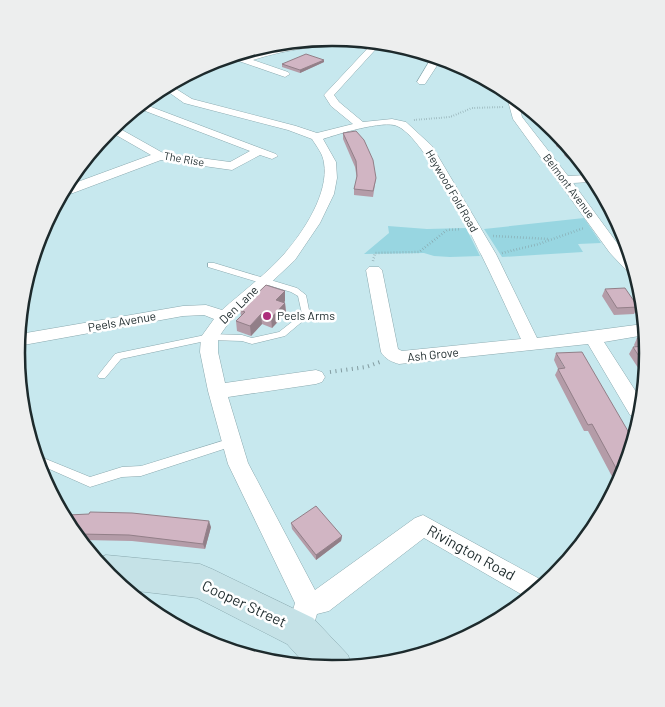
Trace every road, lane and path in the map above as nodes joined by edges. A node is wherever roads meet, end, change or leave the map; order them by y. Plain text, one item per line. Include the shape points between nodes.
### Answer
1 (371, 49) edge
2 (261, 54) edge
3 (243, 59) edge
4 (246, 60) junction
5 (434, 63) edge
6 (285, 74) dead end
7 (422, 82) dead end
8 (172, 92) edge
9 (512, 104) edge
10 (514, 106) edge
11 (147, 109) edge
12 (402, 124) junction
13 (361, 126) junction
14 (119, 132) edge
15 (316, 137) junction
16 (259, 151) junction
17 (160, 156) junction
18 (272, 156) dead end
19 (585, 178) edge
20 (564, 180) junction
21 (74, 188) edge
22 (600, 226) junction
23 (476, 233) junction
24 (552, 240) junction
25 (622, 250) edge
26 (489, 254) junction
27 (211, 265) dead end
28 (374, 270) joint
29 (265, 280) junction
30 (224, 317) junction
31 (639, 331) edge
32 (210, 337) junction
33 (593, 338) junction
34 (26, 339) edge
35 (532, 345) junction
36 (395, 356) junction
37 (102, 376) dead end
38 (316, 377) joint
39 (217, 391) junction
40 (635, 407) edge
41 (232, 442) junction
42 (45, 462) edge
43 (117, 572) edge
44 (533, 587) edge
45 (304, 616) junction
46 (329, 661) edge

1 - 13 street via 329,95
2 - 4 street
3 - 4 street
4 - 6 street
5 - 7 street
8 - 15 street via 188,101
9 - 12 path via 472,108 450,117
10 - 20 street, Belmont Avenue via 517,117
11 - 16 street
12 - 13 street
12 - 23 street, Heywood Fold Road via 428,148
13 - 15 street
14 - 17 street, The Rise
15 - 29 street, Den Lane via 330,162 328,194 290,257
16 - 17 street, The Rise via 232,166
16 - 18 street
17 - 21 street
19 - 20 street
20 - 22 street, Belmont Avenue
22 - 24 path via 590,226
22 - 25 street, Belmont Avenue
23 - 24 path
23 - 26 street, Heywood Fold Road
23 - 28 path via 447,230 420,252 375,253
24 - 26 path
26 - 35 street, Heywood Fold Road
27 - 29 lane
28 - 36 street, Ash Grove via 390,352
29 - 30 street, Den Lane
29 - 32 lane via 302,295 306,314 282,334 252,341
30 - 32 street, Den Lane
30 - 34 street, Peels Avenue via 206,310 183,311
31 - 33 street, Ash Grove
32 - 37 lane via 118,356
32 - 39 street via 209,352
33 - 35 street, Ash Grove
33 - 40 street
35 - 36 street, Ash Grove
36 - 38 path via 366,367 320,373
38 - 39 street
39 - 41 street
41 - 42 lane via 141,471 122,472 90,482
41 - 45 street via 238,464
43 - 45 street, Cooper Street via 200,581
44 - 45 street, Rivington Road via 423,525
45 - 46 street, Cooper Street

